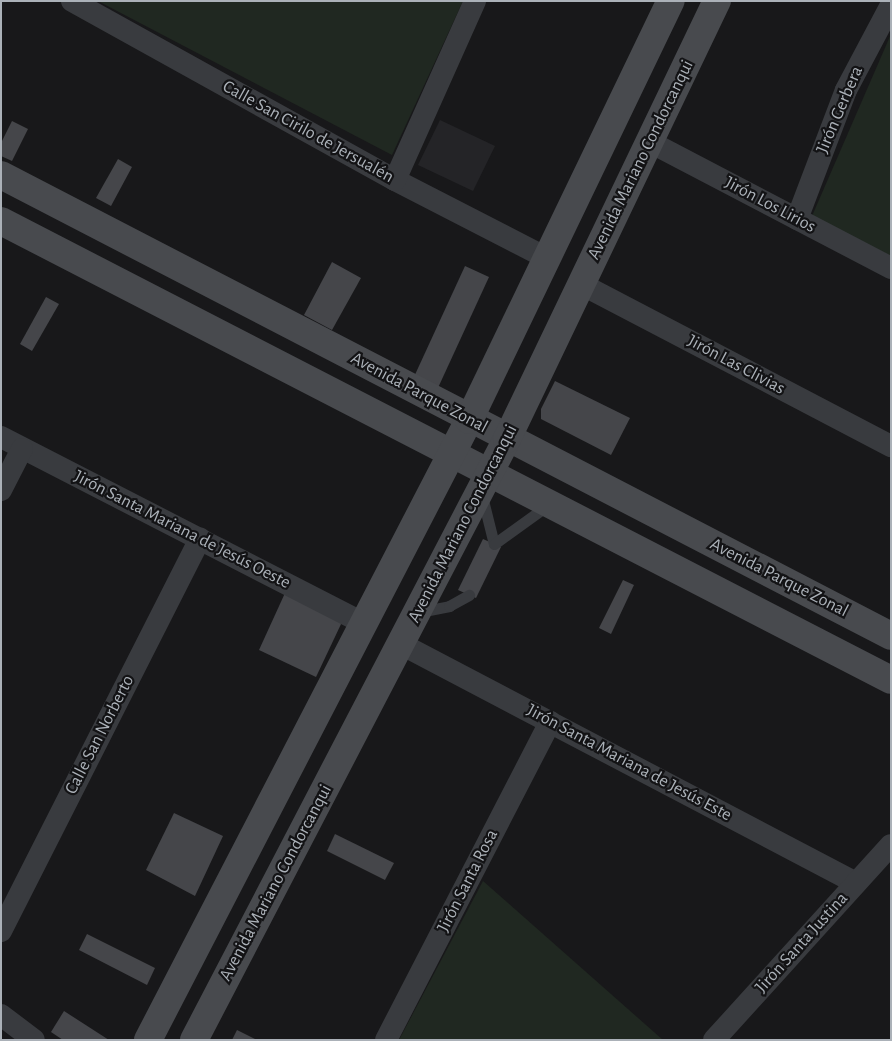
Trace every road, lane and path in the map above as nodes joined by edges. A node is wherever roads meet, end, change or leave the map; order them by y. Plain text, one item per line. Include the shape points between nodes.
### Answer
1 (72, 1) edge
2 (475, 1) edge
3 (671, 1) edge
4 (717, 1) edge
5 (891, 5) edge
6 (650, 142) junction
7 (1, 175) edge
8 (395, 180) junction
9 (797, 219) junction
10 (1, 221) edge
11 (547, 258) junction
12 (891, 268) edge
13 (581, 284) junction
14 (421, 395) junction
15 (469, 420) junction
16 (404, 429) junction
17 (1, 437) edge
18 (507, 439) junction
19 (891, 446) edge
20 (22, 449) junction
21 (451, 454) junction
22 (485, 482) junction
23 (1, 490) edge
24 (549, 504) junction
25 (200, 539) junction
26 (380, 592) junction
27 (469, 595) dead end
28 (417, 612) junction
29 (363, 623) junction
30 (891, 636) edge
31 (401, 644) junction
32 (891, 680) edge
33 (550, 722) junction
34 (891, 845) edge
35 (856, 883) junction
36 (1, 931) edge
37 (1, 1015) edge
38 (34, 1040) edge
39 (148, 1040) edge
40 (194, 1040) edge
41 (386, 1040) edge
42 (714, 1040) edge

1 - 8 street, Calle San Cirilo de Jersualén
2 - 8 street
3 - 11 main road
4 - 6 main road, Avenida Mariano Condorcanqui
5 - 9 street, Jirón Gerbera via 846,90
6 - 9 street, Jirón Los Lirios
6 - 13 main road, Avenida Mariano Condorcanqui
7 - 14 main road, Avenida Parque Zonal
8 - 11 street, Calle San Cirilo de Jersualén
9 - 12 street, Jirón Los Lirios
10 - 16 main road
11 - 15 main road
13 - 18 main road, Avenida Mariano Condorcanqui
13 - 19 street, Jirón Las Clivias
14 - 15 main road, Avenida Parque Zonal
14 - 16 main road
15 - 18 main road, Avenida Parque Zonal
15 - 21 main road
16 - 21 main road
17 - 20 street, Jirón Santa Mariana de Jesús Oeste
18 - 22 main road, Avenida Mariano Condorcanqui
18 - 30 main road, Avenida Parque Zonal
20 - 23 street
20 - 25 street, Jirón Santa Mariana de Jesús Oeste
21 - 22 main road
21 - 26 main road
22 - 24 main road
22 - 24 lane via 494,544
22 - 28 main road, Avenida Mariano Condorcanqui
24 - 32 main road
25 - 29 street, Jirón Santa Mariana de Jesús Oeste
25 - 36 street, Calle San Norberto
26 - 28 main road
26 - 29 main road
27 - 28 lane via 449,606
28 - 31 main road, Avenida Mariano Condorcanqui
29 - 39 main road
31 - 33 street, Jirón Santa Mariana de Jesús Este
31 - 40 main road, Avenida Mariano Condorcanqui
33 - 35 street, Jirón Santa Mariana de Jesús Este
33 - 41 street, Jirón Santa Rosa
34 - 35 street, Jirón Santa Justina
35 - 42 street, Jirón Santa Justina
37 - 38 street

